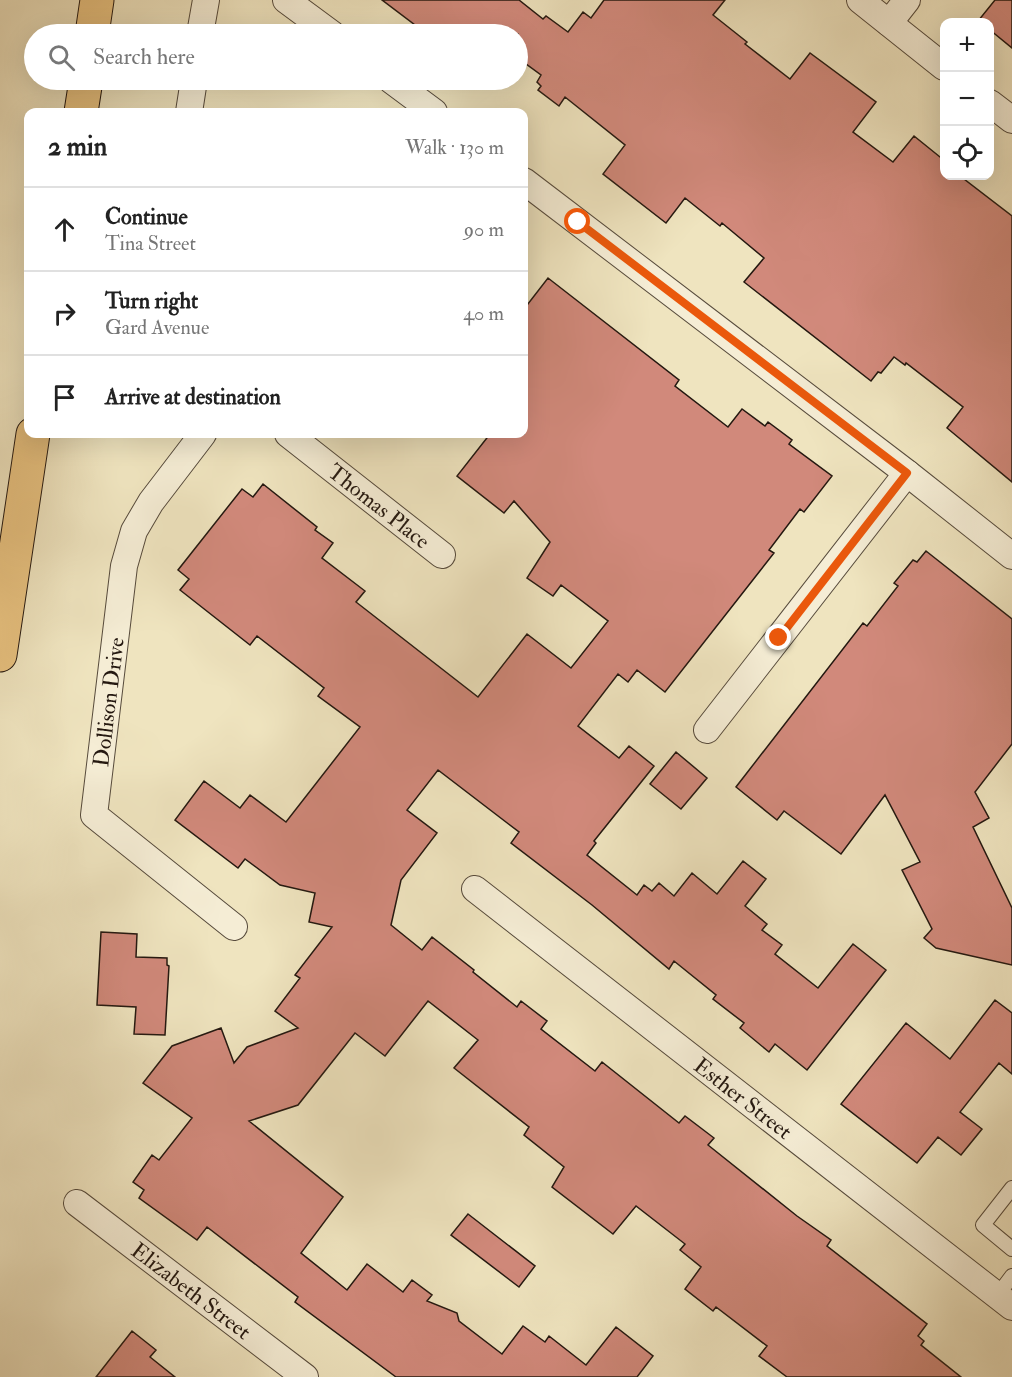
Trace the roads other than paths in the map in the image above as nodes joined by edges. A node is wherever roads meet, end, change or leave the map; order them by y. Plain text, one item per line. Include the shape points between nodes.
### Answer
1 (97, 0) edge
2 (206, 0) edge
3 (286, 0) edge
4 (860, 0) edge
5 (907, 0) edge
6 (889, 23) junction
7 (93, 24) edge
8 (202, 24) edge
9 (318, 24) edge
10 (940, 63) edge
11 (84, 90) edge
12 (192, 90) edge
13 (404, 90) edge
14 (994, 106) edge
15 (82, 108) edge
16 (190, 108) edge
17 (429, 108) edge
18 (1012, 120) edge
19 (528, 184) edge
20 (32, 438) edge
21 (200, 438) edge
22 (293, 438) edge
23 (907, 473) junction
24 (442, 555) dead end
25 (1012, 556) edge
26 (0, 655) edge
27 (707, 730) dead end
28 (475, 889) dead end
29 (234, 927) dead end
30 (1012, 1188) edge
31 (77, 1203) dead end
32 (1012, 1249) edge
33 (1007, 1293) edge
34 (305, 1377) edge

1 - 7 highway
2 - 8 street
3 - 9 street
4 - 6 street
5 - 6 street
6 - 10 street
11 - 15 highway
12 - 16 street
13 - 17 street
14 - 18 street
19 - 23 street
20 - 26 highway
21 - 29 street, Dollison Drive via 151,502 134,531 124,566 94,815
22 - 24 street, Thomas Place
23 - 25 street
23 - 27 street
28 - 33 street, Esther Street
30 - 32 lane via 983,1225
31 - 34 street, Elizabeth Street

